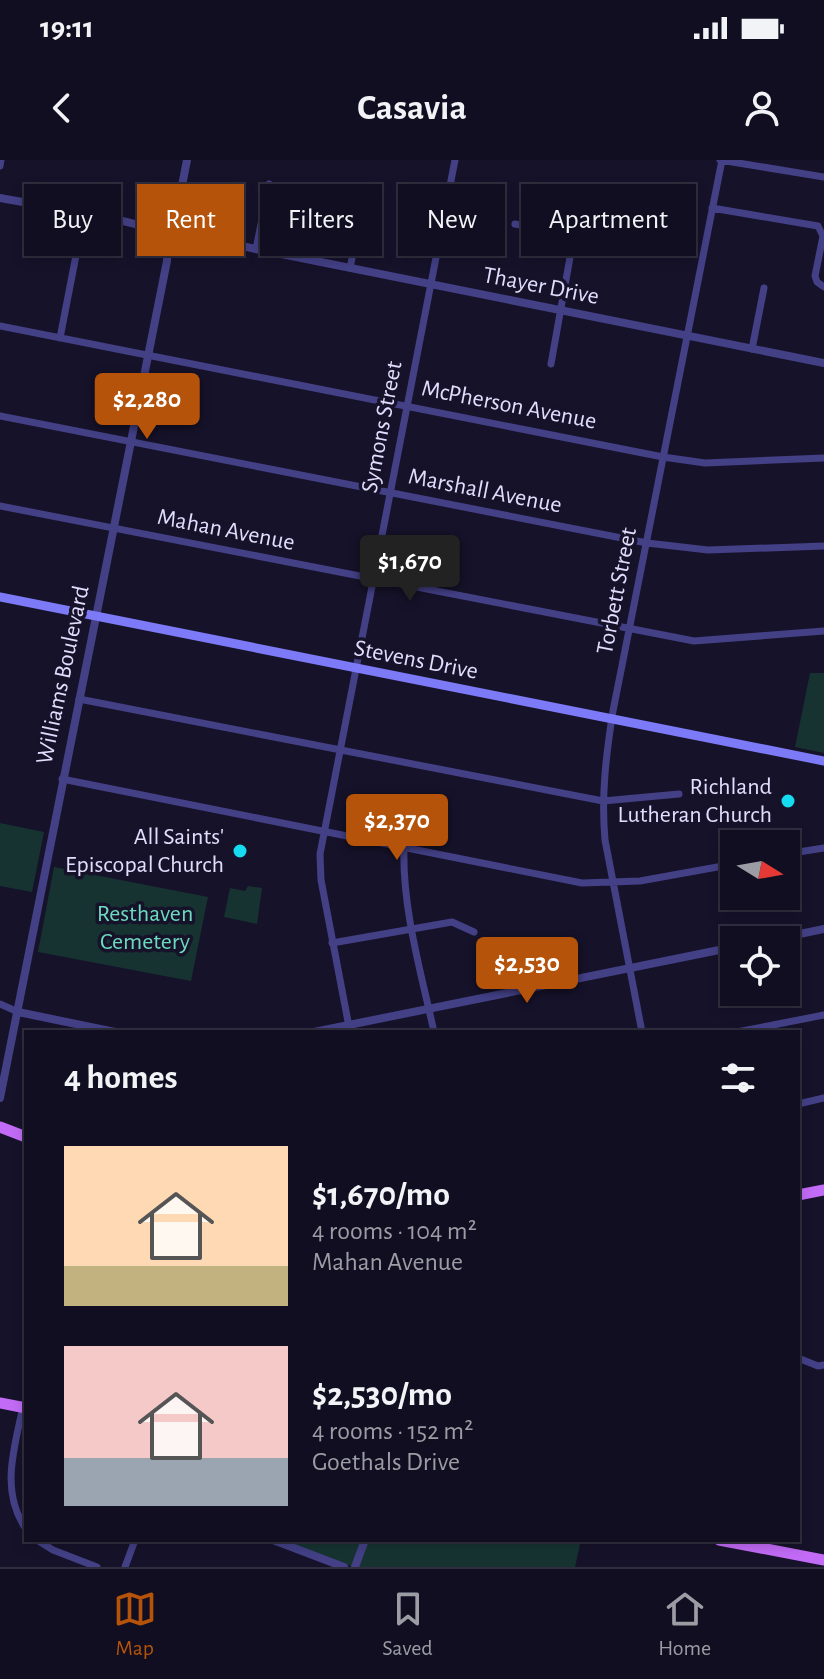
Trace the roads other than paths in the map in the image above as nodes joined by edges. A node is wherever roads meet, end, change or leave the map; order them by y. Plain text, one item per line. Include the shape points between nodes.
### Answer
1 (1, 160) edge
2 (187, 160) edge
3 (455, 160) edge
4 (721, 160) edge
5 (0, 166) edge
6 (824, 177) edge
7 (182, 184) edge
8 (0, 198) edge
9 (24, 203) edge
10 (712, 208) junction
11 (515, 224) dead end
12 (521, 225) edge
13 (260, 229) edge
14 (244, 246) edge
15 (256, 249) junction
16 (76, 256) edge
17 (168, 256) edge
18 (352, 256) edge
19 (570, 256) edge
20 (350, 268) junction
21 (431, 285) junction
22 (824, 287) edge
23 (764, 288) dead end
24 (560, 310) junction
25 (0, 326) edge
26 (687, 336) junction
27 (60, 338) junction
28 (752, 349) junction
29 (148, 354) junction
30 (824, 363) edge
31 (551, 364) dead end
32 (407, 405) junction
33 (0, 416) edge
34 (131, 441) junction
35 (663, 457) junction
36 (824, 458) edge
37 (390, 492) junction
38 (0, 506) edge
39 (114, 528) junction
40 (647, 543) junction
41 (824, 546) edge
42 (372, 580) junction
43 (0, 597) edge
44 (96, 615) junction
45 (630, 630) junction
46 (824, 631) edge
47 (355, 668) junction
48 (79, 699) junction
49 (612, 719) junction
50 (339, 749) junction
51 (824, 761) edge
52 (62, 779) junction
53 (679, 794) dead end
54 (603, 801) junction
55 (324, 831) junction
56 (404, 847) junction
57 (824, 848) edge
58 (800, 852) edge
59 (720, 867) edge
60 (612, 883) junction
61 (412, 928) junction
62 (824, 929) edge
63 (474, 932) dead end
64 (800, 934) edge
65 (332, 943) junction
66 (720, 950) edge
67 (629, 969) junction
68 (0, 1004) edge
69 (429, 1009) junction
70 (18, 1012) junction
71 (824, 1015) edge
72 (349, 1029) edge
73 (105, 1030) edge
74 (434, 1030) edge
75 (642, 1030) edge
76 (747, 1030) edge
77 (0, 1098) edge
78 (824, 1098) edge
79 (800, 1104) edge
80 (0, 1127) edge
81 (24, 1136) edge
82 (824, 1190) edge
83 (800, 1195) edge
84 (800, 1359) edge
85 (824, 1365) edge
86 (0, 1403) edge
87 (24, 1408) edge
88 (24, 1525) edge
89 (40, 1542) edge
90 (134, 1542) edge
91 (278, 1542) edge
92 (364, 1542) edge
93 (730, 1542) edge
94 (824, 1560) edge
95 (97, 1567) edge
96 (125, 1567) edge
97 (344, 1567) edge
98 (355, 1567) edge

1 - 5 street
2 - 7 street, Williams Boulevard
3 - 21 street, Symons Street
4 - 6 street
4 - 10 street, Torbett Street
8 - 9 street, Thayer Drive
10 - 22 street via 818,226 823,236 815,276
10 - 26 street, Torbett Street
11 - 12 street
13 - 15 street
14 - 15 street, Thayer Drive
15 - 20 street, Thayer Drive
16 - 27 street
17 - 29 street, Williams Boulevard
18 - 20 street
19 - 24 street
20 - 21 street, Thayer Drive
21 - 24 street, Thayer Drive
21 - 32 street, Symons Street
23 - 28 street
24 - 26 street, Thayer Drive
24 - 31 street
25 - 27 street, McPherson Avenue
26 - 28 street, Thayer Drive
26 - 35 street, Torbett Street
27 - 29 street, McPherson Avenue
28 - 30 street, Thayer Drive
29 - 32 street, McPherson Avenue
29 - 34 street, Williams Boulevard
32 - 35 street, McPherson Avenue
32 - 37 street, Symons Street
33 - 34 street, Marshall Avenue
34 - 37 street, Marshall Avenue
34 - 39 street, Williams Boulevard
35 - 36 street, McPherson Avenue via 705,463
35 - 40 street, Torbett Street
37 - 40 street, Marshall Avenue
37 - 42 street, Symons Street
38 - 39 street, Mahan Avenue
39 - 42 street, Mahan Avenue
39 - 44 street, Williams Boulevard
40 - 41 street, Marshall Avenue via 708,550
40 - 45 street, Torbett Street
42 - 45 street, Mahan Avenue
42 - 47 street, Symons Street
43 - 44 main road, Stevens Drive
44 - 47 main road, Stevens Drive
44 - 48 street, Williams Boulevard
45 - 46 street, Mahan Avenue via 694,641
45 - 49 street, Torbett Street
47 - 49 main road, Stevens Drive
47 - 50 street, Symons Street
48 - 50 street
48 - 52 street, Williams Boulevard
49 - 51 main road, Stevens Drive
49 - 54 street, Torbett Street
50 - 54 street
50 - 55 street, Symons Street
52 - 55 street
52 - 70 street, Williams Boulevard
53 - 54 street
54 - 60 street, Torbett Street
55 - 56 street
55 - 65 street, Symons Street via 321,880
56 - 60 street via 582,883
56 - 61 street
57 - 58 street
59 - 60 street
60 - 67 street, Torbett Street
61 - 63 street via 452,922
61 - 65 street
61 - 69 street
62 - 64 street
65 - 72 street, Symons Street
66 - 67 street
67 - 69 street
67 - 75 street, Torbett Street
68 - 70 street
69 - 72 street
69 - 74 street
70 - 73 street
70 - 77 street, Williams Boulevard
71 - 76 street
78 - 79 street
80 - 81 main road
82 - 83 main road
84 - 85 street
86 - 87 main road
87 - 88 street via 9,1481
89 - 95 street
90 - 96 street
91 - 97 street
92 - 98 street
93 - 94 main road

